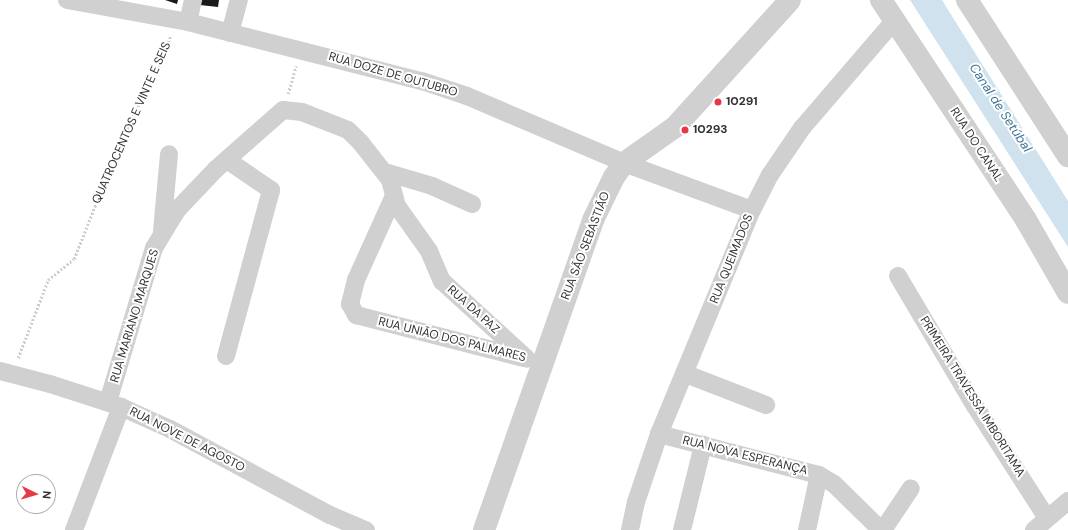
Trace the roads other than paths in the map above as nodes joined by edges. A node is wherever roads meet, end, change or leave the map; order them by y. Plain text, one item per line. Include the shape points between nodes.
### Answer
1 (66, 0) edge
2 (193, 0) edge
3 (239, 0) edge
4 (790, 0) edge
5 (881, 0) edge
6 (967, 0) edge
7 (107, 3) edge
8 (182, 21) junction
9 (894, 21) junction
10 (230, 33) junction
11 (348, 130) joint
12 (169, 154) dead end
13 (1068, 156) edge
14 (227, 160) junction
15 (624, 163) junction
16 (385, 172) junction
17 (394, 198) junction
18 (472, 204) dead end
19 (752, 210) junction
20 (161, 236) junction
21 (898, 276) dead end
22 (1068, 293) edge
23 (226, 356) dead end
24 (534, 361) junction
25 (6, 373) edge
26 (686, 374) junction
27 (115, 405) junction
28 (766, 405) dead end
29 (659, 434) junction
30 (703, 445) junction
31 (819, 475) junction
32 (911, 488) dead end
33 (1068, 501) edge
34 (1047, 518) junction
35 (74, 530) edge
36 (366, 530) edge
37 (484, 530) edge
38 (630, 530) edge
39 (682, 530) edge
40 (806, 530) edge
41 (882, 530) edge
42 (1034, 530) edge

1 - 7 street, RUA DOZE DE OUTUBRO
2 - 8 street
3 - 10 street
4 - 15 street, RUA SÃO SEBASTIÃO via 676,127
5 - 9 street, RUA DO CANAL
6 - 13 street
7 - 8 street, RUA DOZE DE OUTUBRO
8 - 10 street, RUA DOZE DE OUTUBRO
9 - 19 street, RUA QUEIMADOS via 802,128 770,175
9 - 22 street, RUA DO CANAL via 1026,220
10 - 15 street, RUA DOZE DE OUTUBRO via 422,81 468,96
11 - 14 street, RUA MARIANO MARQUES via 302,112 283,110
11 - 16 street, RUA DA PAZ
12 - 20 street
14 - 20 street, RUA MARIANO MARQUES via 178,209
14 - 23 street via 271,190
15 - 19 street, RUA DOZE DE OUTUBRO
15 - 24 street, RUA SÃO SEBASTIÃO via 593,220
16 - 17 street, RUA DA PAZ via 393,188
16 - 18 street via 432,186
17 - 24 street, RUA DA PAZ via 404,217 429,251 442,281
17 - 24 street, RUA UNIÃO DOS PALMARES via 351,297 352,310 361,318
19 - 26 street, RUA QUEIMADOS
20 - 27 street, RUA MARIANO MARQUES via 154,248 143,284
21 - 34 street, PRIMEIRA TRAVESSA IMBORITAMA
24 - 37 street, RUA SÃO SEBASTIÃO
25 - 27 street, RUA NOVE DE AGOSTO
26 - 28 street
26 - 29 street, RUA QUEIMADOS
27 - 35 street, RUA MARIANO MARQUES
27 - 36 street, RUA NOVE DE AGOSTO via 170,429 330,515
29 - 30 street, RUA NOVA ESPERANÇA
29 - 38 street, RUA QUEIMADOS via 636,502
30 - 31 street, RUA NOVA ESPERANÇA
30 - 39 street
31 - 40 street
31 - 41 street, RUA NOVA ESPERANÇA via 834,484
32 - 41 street
33 - 34 street
34 - 42 street

